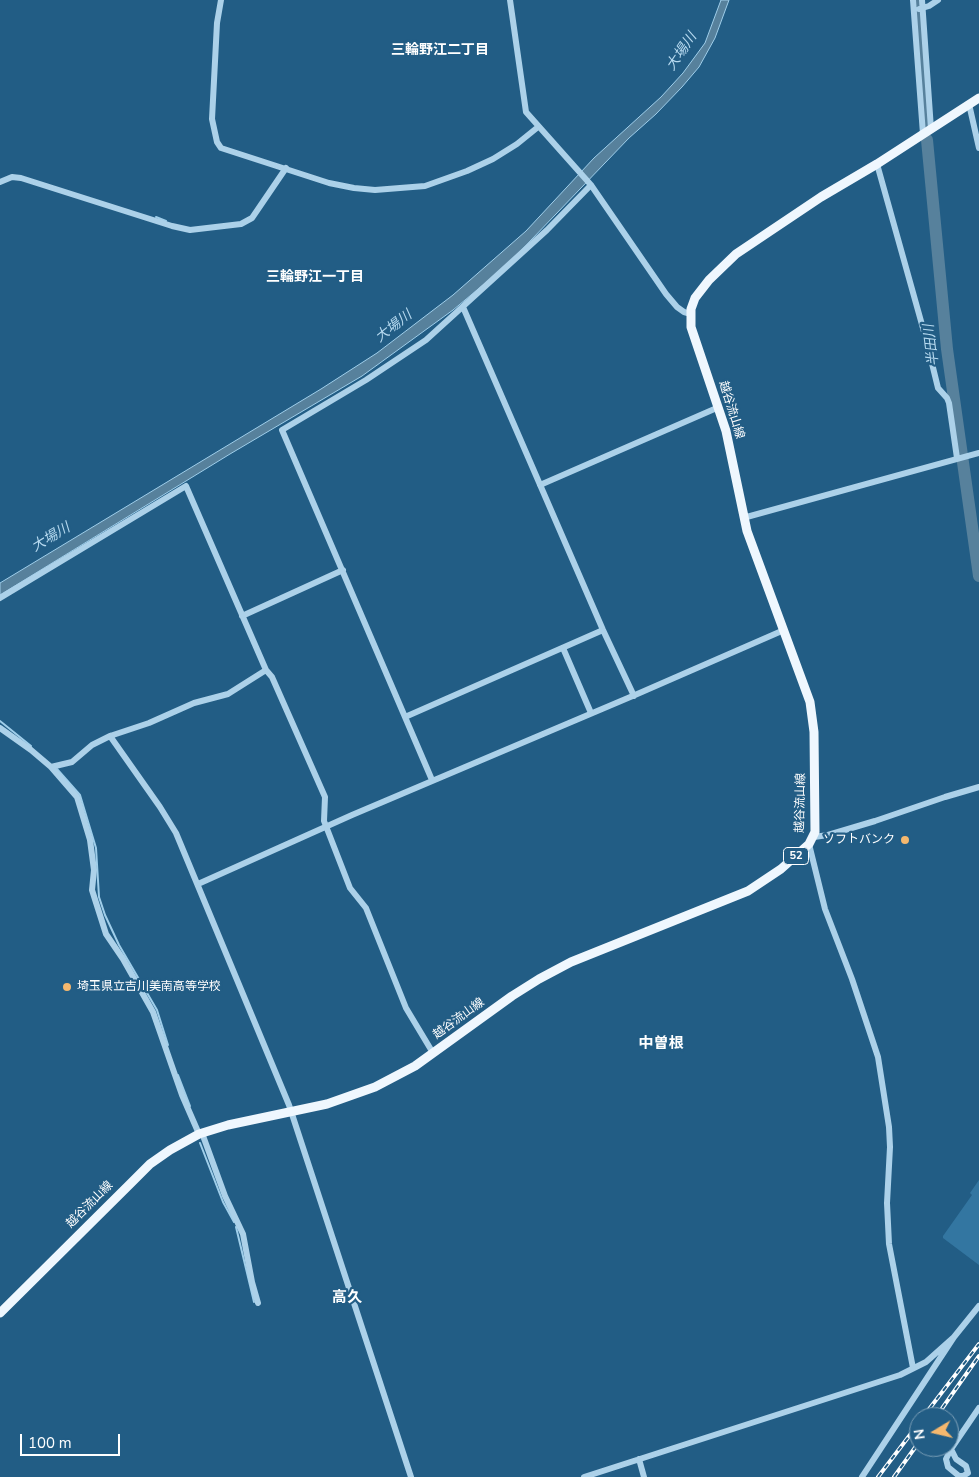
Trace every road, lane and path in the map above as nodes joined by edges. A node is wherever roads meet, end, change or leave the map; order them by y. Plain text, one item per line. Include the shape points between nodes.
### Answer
1 (221, 0) edge
2 (510, 0) edge
3 (913, 0) edge
4 (922, 0) edge
5 (938, 0) edge
6 (918, 9) junction
7 (979, 98) edge
8 (969, 104) junction
9 (538, 127) junction
10 (927, 132) junction
11 (979, 148) edge
12 (877, 164) junction
13 (286, 168) junction
14 (0, 182) edge
15 (590, 184) junction
16 (463, 307) junction
17 (690, 314) junction
18 (719, 407) junction
19 (979, 453) edge
20 (960, 458) junction
21 (540, 485) junction
22 (743, 518) junction
23 (343, 570) junction
24 (0, 598) edge
25 (242, 616) junction
26 (604, 630) junction
27 (784, 630) junction
28 (563, 648) junction
29 (266, 670) junction
30 (634, 696) junction
31 (591, 714) junction
32 (404, 717) junction
33 (0, 728) edge
34 (110, 736) junction
35 (51, 767) junction
36 (432, 780) junction
37 (979, 788) edge
38 (326, 827) junction
39 (812, 841) junction
40 (198, 884) junction
41 (433, 1053) junction
42 (291, 1112) junction
43 (200, 1134) junction
44 (258, 1303) dead end
45 (979, 1306) edge
46 (0, 1313) edge
47 (954, 1337) junction
48 (914, 1368) junction
49 (979, 1408) edge
50 (959, 1437) edge
51 (639, 1459) junction
52 (411, 1477) edge
53 (584, 1477) edge
54 (644, 1477) edge
55 (862, 1477) edge

1 - 13 street via 212,119 218,142 221,148
2 - 9 street via 526,112
3 - 6 street
4 - 6 street
5 - 6 street
6 - 10 street
7 - 8 main road
8 - 10 main road
8 - 11 street
9 - 13 street via 493,159 425,186 375,190 354,188 328,183
9 - 15 street
10 - 12 main road
12 - 17 main road via 821,196 728,260 701,289
12 - 20 street via 938,388 949,403
13 - 14 street via 252,218 241,224 190,230 21,178 12,177
15 - 16 street via 547,230
15 - 17 street via 666,294 677,307
16 - 21 street
16 - 23 street via 426,340 282,430
17 - 18 main road, 越谷流山線 / 52 via 694,336
18 - 21 street
18 - 22 main road, 越谷流山線 / 52
19 - 20 street
20 - 22 street
21 - 26 street
22 - 27 main road, 越谷流山線 / 52
23 - 25 street
23 - 32 street
24 - 25 street via 186,486
25 - 29 street
26 - 28 street
26 - 30 street
27 - 30 street
27 - 39 main road, 越谷流山線 / 52 via 812,712
28 - 31 street
28 - 32 street
29 - 34 street via 228,694 194,703
29 - 38 street via 272,676 325,797
30 - 31 street
31 - 36 street
32 - 36 street
33 - 35 street
34 - 35 street via 92,745 72,762
34 - 40 street via 176,833
35 - 43 street via 77,797 90,840 94,870 92,890 106,934 153,1012 182,1095
36 - 38 street
37 - 39 street
38 - 40 street
38 - 41 street via 350,888 366,908 406,1008
39 - 41 main road, 越谷流山線 / 52 via 782,869 748,891 570,962 539,979
39 - 48 street via 825,910 878,1057 889,1134 889,1244
40 - 42 street
41 - 42 main road, 越谷流山線 / 52 via 375,1087 327,1104
42 - 43 main road, 越谷流山線 / 52 via 234,1123
42 - 52 street
43 - 44 street via 243,1234
43 - 46 main road, 越谷流山線 / 52 via 150,1164
45 - 47 street
47 - 48 street via 926,1362
47 - 55 street
48 - 51 street
49 - 50 street
51 - 53 street
51 - 54 street

